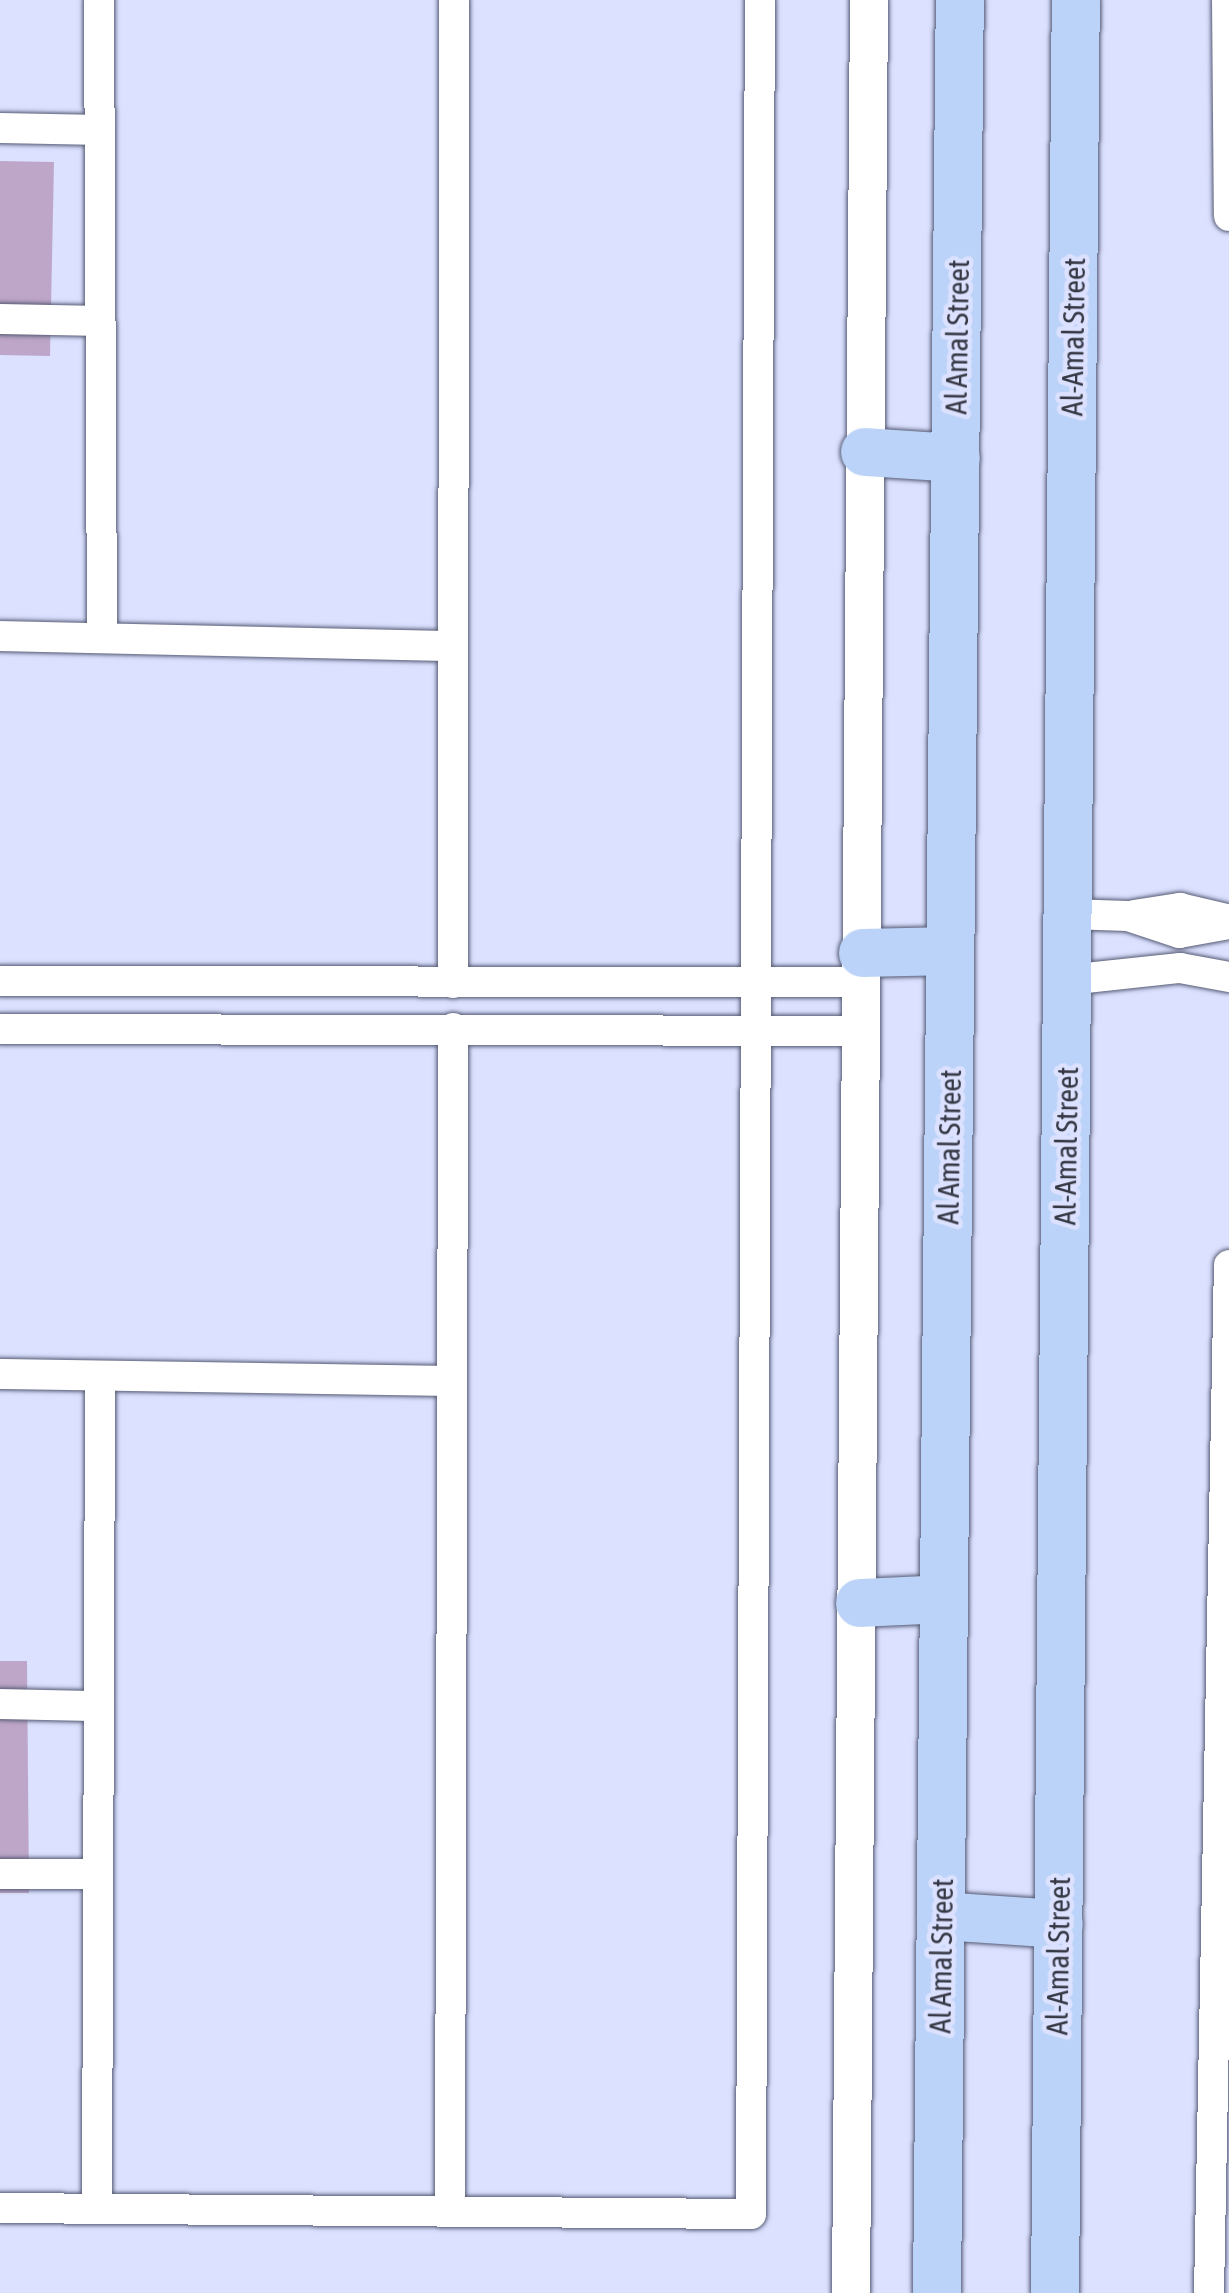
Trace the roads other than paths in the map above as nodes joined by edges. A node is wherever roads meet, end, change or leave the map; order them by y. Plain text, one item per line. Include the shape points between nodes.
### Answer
1 (99, 0) edge
2 (454, 0) edge
3 (760, 0) edge
4 (869, 0) edge
5 (960, 0) edge
6 (1076, 0) edge
7 (1227, 0) edge
8 (0, 128) edge
9 (100, 130) junction
10 (1229, 216) edge
11 (0, 319) edge
12 (100, 321) junction
13 (865, 452) junction
14 (956, 458) junction
15 (0, 636) edge
16 (102, 637) junction
17 (453, 646) junction
18 (1068, 914) junction
19 (1229, 922) edge
20 (950, 951) junction
21 (863, 968) junction
22 (1229, 978) edge
23 (1067, 980) junction
24 (0, 981) edge
25 (453, 983) junction
26 (756, 984) junction
27 (0, 1028) edge
28 (453, 1028) junction
29 (756, 1030) junction
30 (862, 1031) junction
31 (1229, 1265) edge
32 (1229, 1300) edge
33 (0, 1374) edge
34 (100, 1376) junction
35 (452, 1380) junction
36 (944, 1599) junction
37 (860, 1602) junction
38 (0, 1704) edge
39 (99, 1706) junction
40 (0, 1874) edge
41 (98, 1874) junction
42 (941, 1916) junction
43 (1058, 1924) junction
44 (1224, 2054) edge
45 (0, 2208) edge
46 (96, 2209) junction
47 (450, 2212) junction
48 (852, 2293) edge
49 (937, 2293) edge
50 (1055, 2293) edge
51 (1209, 2293) edge

1 - 9 street
2 - 17 street
3 - 26 street
4 - 13 street
5 - 14 main road, Al Amal Street
6 - 18 main road, Al-Amal Street
7 - 10 street
8 - 9 street
9 - 12 street
11 - 12 street
12 - 16 street
13 - 14 main road
13 - 21 street
14 - 20 main road, Al Amal Street
15 - 16 street
16 - 17 street
17 - 25 street
18 - 19 street via 1128,916 1180,933
18 - 23 main road, Al-Amal Street
20 - 21 main road
20 - 36 main road, Al Amal Street
21 - 26 street
21 - 30 street
22 - 23 street via 1180,968
23 - 43 main road, Al-Amal Street
24 - 25 street
25 - 26 street
26 - 29 street
27 - 28 street
28 - 29 street
28 - 35 street
29 - 30 street
29 - 47 street via 751,2214
30 - 37 street
31 - 32 street
32 - 44 street
33 - 34 street
34 - 35 street
34 - 39 street
35 - 47 street
36 - 37 main road
36 - 42 main road, Al Amal Street
37 - 48 street
38 - 39 street
39 - 41 street
40 - 41 street
41 - 46 street
42 - 43 main road
42 - 49 main road, Al Amal Street
43 - 50 main road, Al-Amal Street
44 - 51 street
45 - 46 street
46 - 47 street

